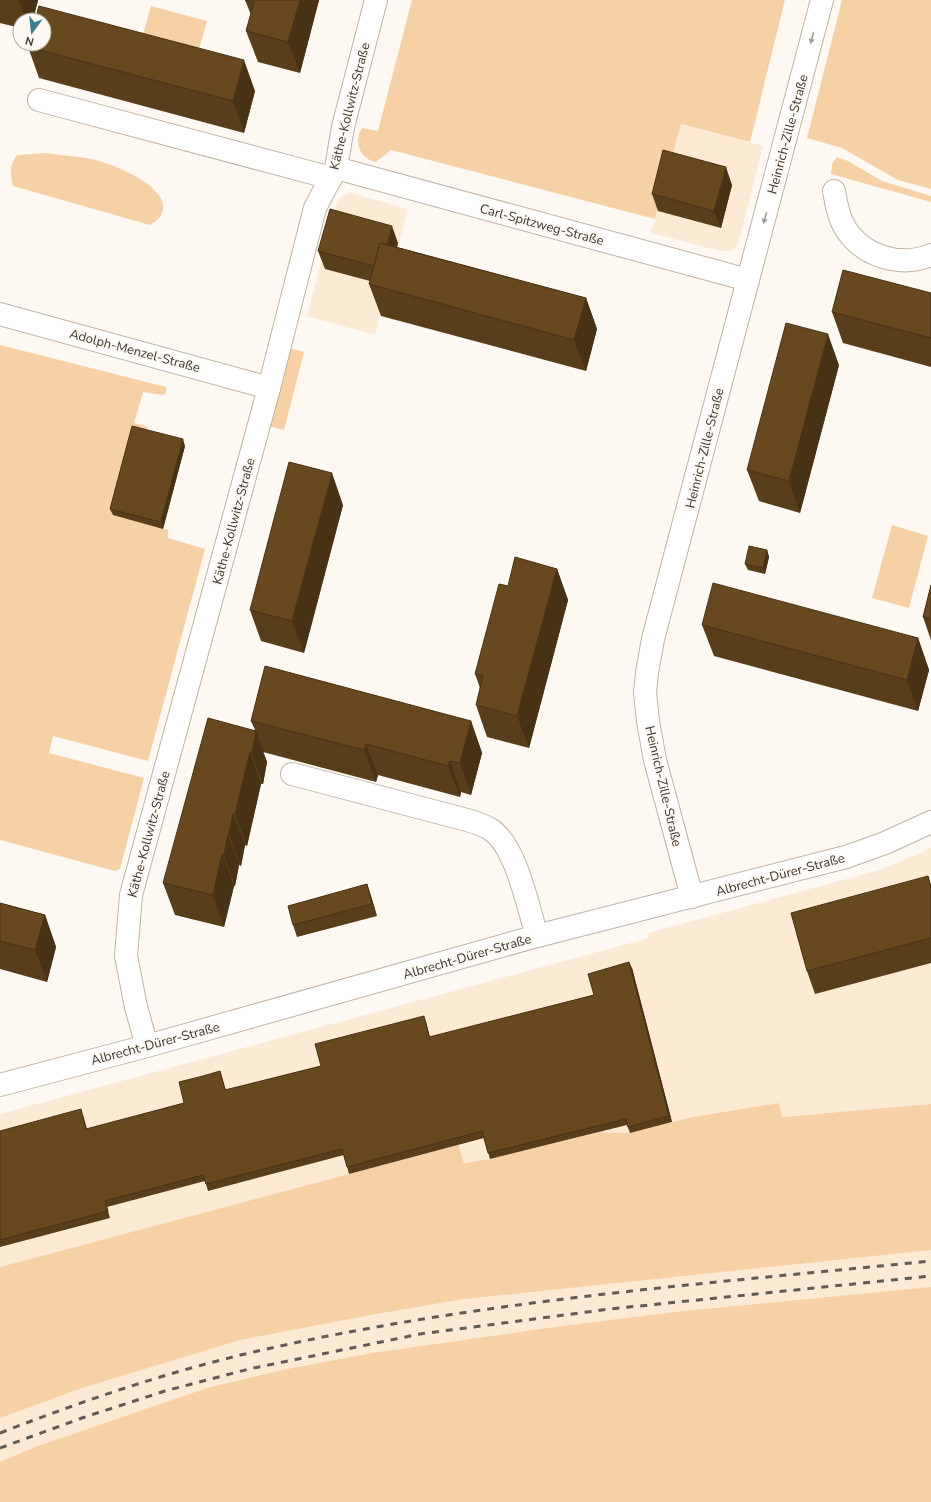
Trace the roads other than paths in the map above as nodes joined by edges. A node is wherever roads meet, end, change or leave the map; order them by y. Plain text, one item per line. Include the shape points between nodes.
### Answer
1 (376, 0) edge
2 (822, 0) edge
3 (38, 100) dead end
4 (334, 173) junction
5 (834, 191) dead end
6 (931, 255) edge
7 (748, 280) junction
8 (0, 314) edge
9 (269, 388) junction
10 (292, 774) dead end
11 (931, 822) edge
12 (692, 898) junction
13 (537, 936) junction
14 (147, 1046) junction
15 (0, 1085) edge

1 - 4 street, Käthe-Kollwitz-Straße via 343,127
2 -> 7 street, Heinrich-Zille-Straße
3 - 4 street, Carl-Spitzweg-Straße
4 - 7 street, Carl-Spitzweg-Straße
4 - 9 street, Käthe-Kollwitz-Straße via 315,208
5 - 6 street via 844,226 854,240 873,253 889,259 907,260
7 - 12 street, Heinrich-Zille-Straße via 653,639 645,693 655,760
8 - 9 street, Adolph-Menzel-Straße
9 - 14 street, Käthe-Kollwitz-Straße via 131,895 126,956
10 - 13 street via 467,820 490,829 504,842 514,863
11 - 12 street, Albrecht-Dürer-Straße via 846,857
12 - 13 street, Albrecht-Dürer-Straße
13 - 14 street, Albrecht-Dürer-Straße
14 - 15 street, Albrecht-Dürer-Straße

